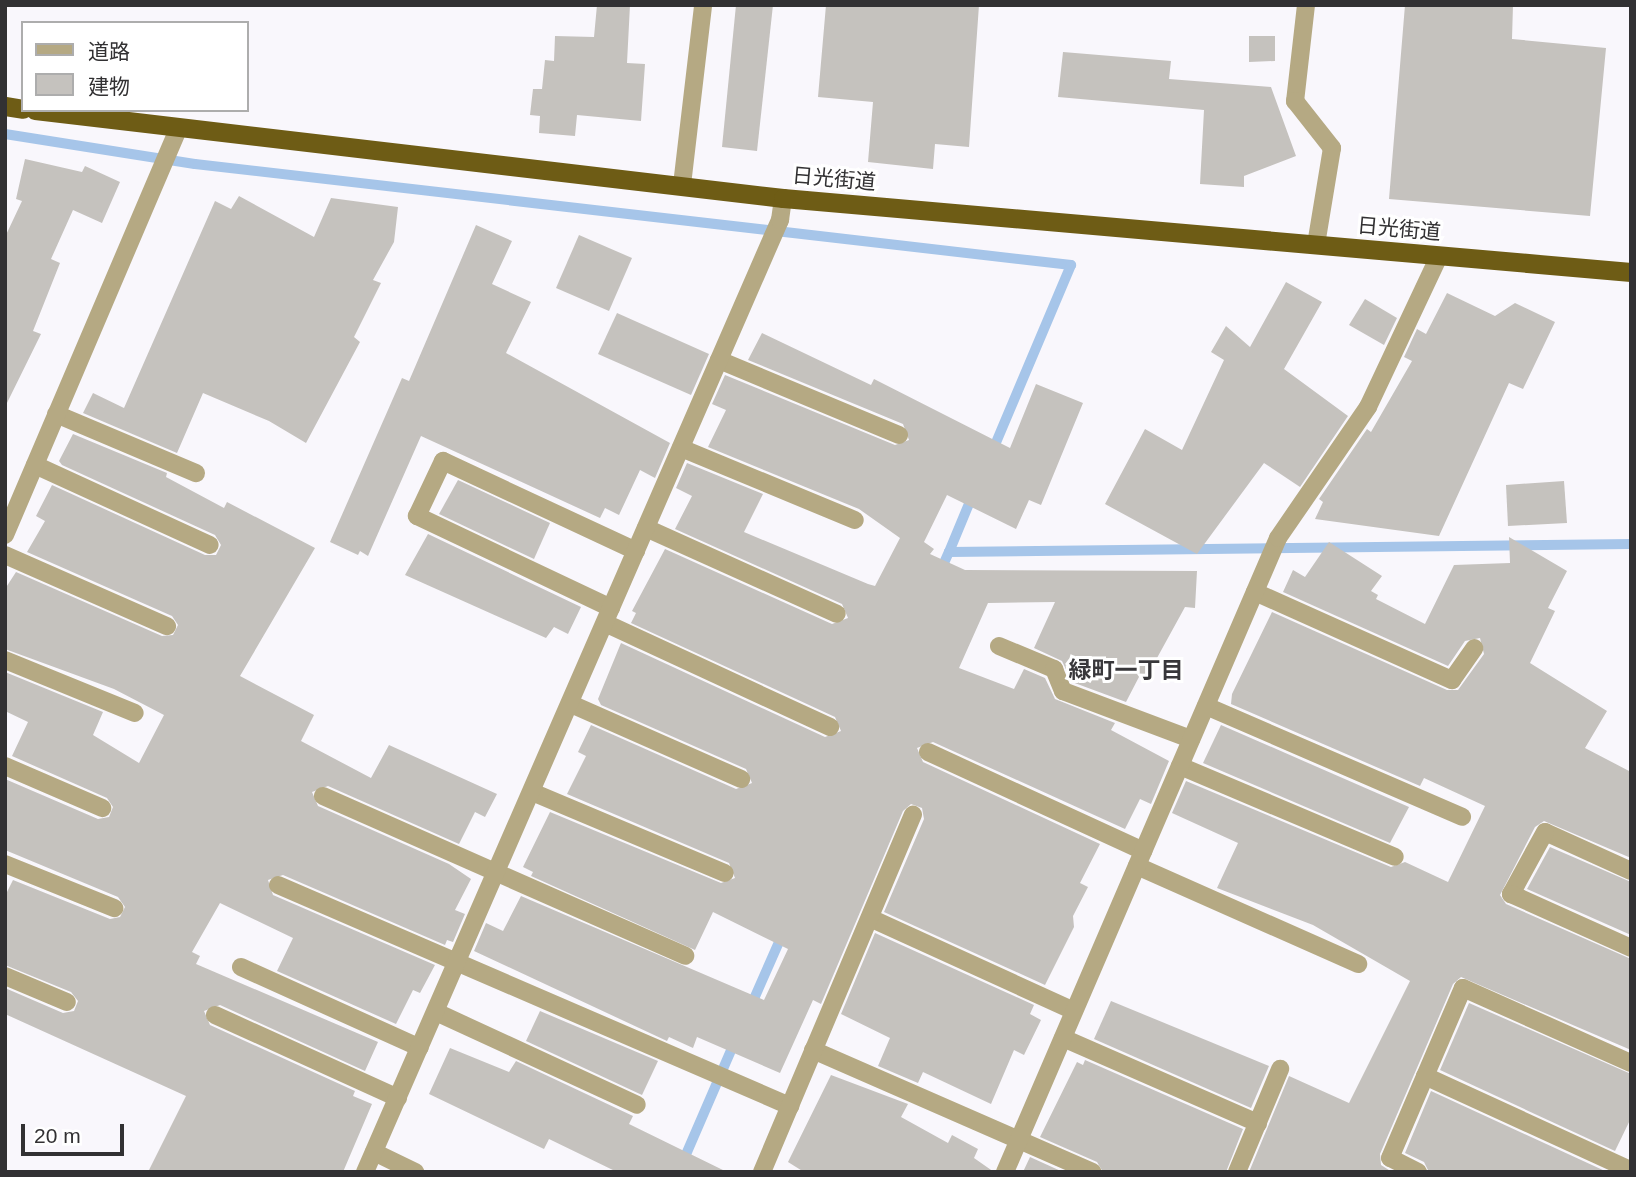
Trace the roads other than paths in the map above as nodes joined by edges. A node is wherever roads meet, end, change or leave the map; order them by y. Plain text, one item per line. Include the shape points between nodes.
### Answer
1 (703, 5) edge
2 (1306, 5) edge
3 (50, 112) edge
4 (177, 129) junction
5 (682, 185) junction
6 (783, 198) junction
7 (1316, 245) junction
8 (1439, 256) junction
9 (1631, 272) edge
10 (719, 360) junction
11 (56, 414) junction
12 (898, 435) dead end
13 (681, 448) junction
14 (35, 465) junction
15 (196, 474) dead end
16 (856, 520) dead end
17 (646, 528) junction
18 (5, 535) edge
19 (210, 545) dead end
20 (636, 551) junction
21 (5, 555) edge
22 (1255, 592) junction
23 (837, 614) dead end
24 (608, 616) junction
25 (167, 626) dead end
26 (999, 646) dead end
27 (1474, 648) dead end
28 (5, 660) edge
29 (570, 704) junction
30 (1206, 706) junction
31 (135, 713) dead end
32 (831, 727) dead end
33 (1191, 739) junction
34 (928, 752) dead end
35 (5, 766) edge
36 (1180, 766) junction
37 (741, 779) dead end
38 (532, 792) junction
39 (323, 796) dead end
40 (102, 808) dead end
41 (913, 815) dead end
42 (1462, 817) dead end
43 (1395, 857) dead end
44 (1140, 859) junction
45 (5, 864) edge
46 (1631, 871) edge
47 (724, 873) dead end
48 (497, 874) junction
49 (278, 885) dead end
50 (114, 908) dead end
51 (870, 918) junction
52 (1631, 948) edge
53 (685, 956) dead end
54 (458, 964) junction
55 (1358, 964) dead end
56 (241, 967) dead end
57 (5, 976) edge
58 (67, 1002) dead end
59 (1074, 1011) junction
60 (436, 1012) junction
61 (215, 1015) dead end
62 (1063, 1038) junction
63 (420, 1048) junction
64 (813, 1050) junction
65 (1631, 1063) edge
66 (1280, 1069) dead end
67 (1425, 1076) junction
68 (398, 1098) junction
69 (637, 1105) dead end
70 (790, 1106) junction
71 (1258, 1123) junction
72 (1019, 1140) junction
73 (374, 1152) junction
74 (1630, 1170) edge
75 (365, 1172) edge
76 (415, 1172) edge
77 (762, 1172) edge
78 (1005, 1172) edge
79 (1092, 1172) edge
80 (1237, 1172) edge
81 (1418, 1172) edge

1 - 5 street
2 - 7 street via 1295,101 1332,148
3 - 4 highway, 日光街道
4 - 5 highway, 日光街道
4 - 11 street
5 - 6 highway, 日光街道
6 - 7 highway, 日光街道
6 - 10 street via 780,220
7 - 8 highway, 日光街道
8 - 9 highway, 日光街道
8 - 22 street via 1368,407 1278,538
10 - 12 street
10 - 13 street
11 - 14 street
11 - 15 street
13 - 16 street
13 - 17 street
14 - 18 street
14 - 19 street
17 - 20 street
17 - 23 street
20 - 24 street
20 - 24 street via 443,461 417,516
21 - 25 street
22 - 27 street via 1452,680
22 - 30 street
24 - 29 street
24 - 32 street
26 - 33 street via 1054,669 1063,691
28 - 31 street
29 - 37 street
29 - 38 street
30 - 33 street
30 - 42 street
33 - 36 street
34 - 44 street
35 - 40 street
36 - 43 street
36 - 44 street
38 - 47 street
38 - 48 street
39 - 48 street
41 - 51 street
44 - 55 street
44 - 59 street
45 - 50 street
46 - 52 street via 1545,832 1511,894
48 - 53 street
48 - 54 street
49 - 54 street
51 - 59 street
51 - 64 street
54 - 60 street
54 - 70 street
56 - 63 street
57 - 58 street
59 - 62 street
60 - 63 street
60 - 69 street
61 - 68 street
62 - 71 street
62 - 72 street
63 - 68 street
64 - 70 street
64 - 72 street
65 - 67 street via 1464,988
66 - 71 street
67 - 74 street
67 - 81 street via 1390,1158
68 - 73 street
70 - 77 street
71 - 80 street
72 - 78 street
72 - 79 street
73 - 75 street
73 - 76 street

